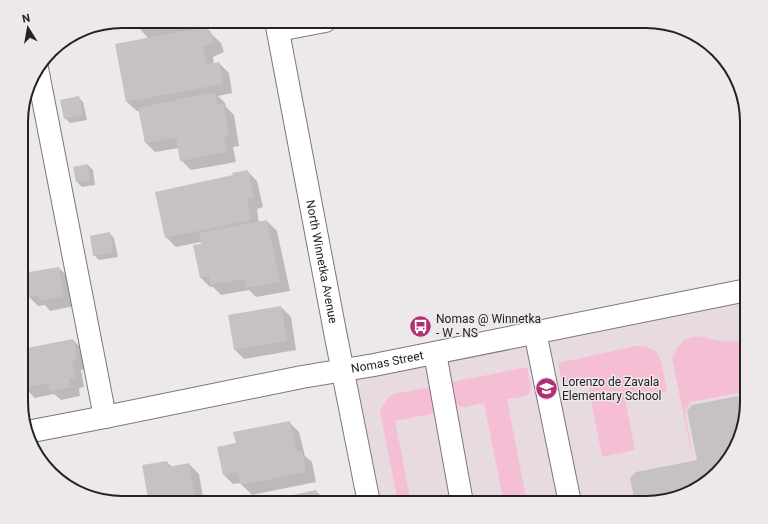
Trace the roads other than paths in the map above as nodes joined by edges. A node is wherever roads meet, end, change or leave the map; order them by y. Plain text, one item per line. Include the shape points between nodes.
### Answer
1 (277, 28) edge
2 (39, 79) edge
3 (740, 291) edge
4 (536, 332) junction
5 (435, 352) junction
6 (342, 370) junction
7 (105, 417) junction
8 (32, 431) edge
9 (368, 496) edge
10 (461, 496) edge
11 (569, 496) edge

1 - 6 street, North Winnetka Avenue
2 - 7 street
3 - 4 street, Nomas Street
4 - 5 street, Nomas Street
4 - 11 street
5 - 6 street, Nomas Street
5 - 10 street
6 - 7 street, Nomas Street
6 - 9 street, North Winnetka Avenue
7 - 8 street, Nomas Street

